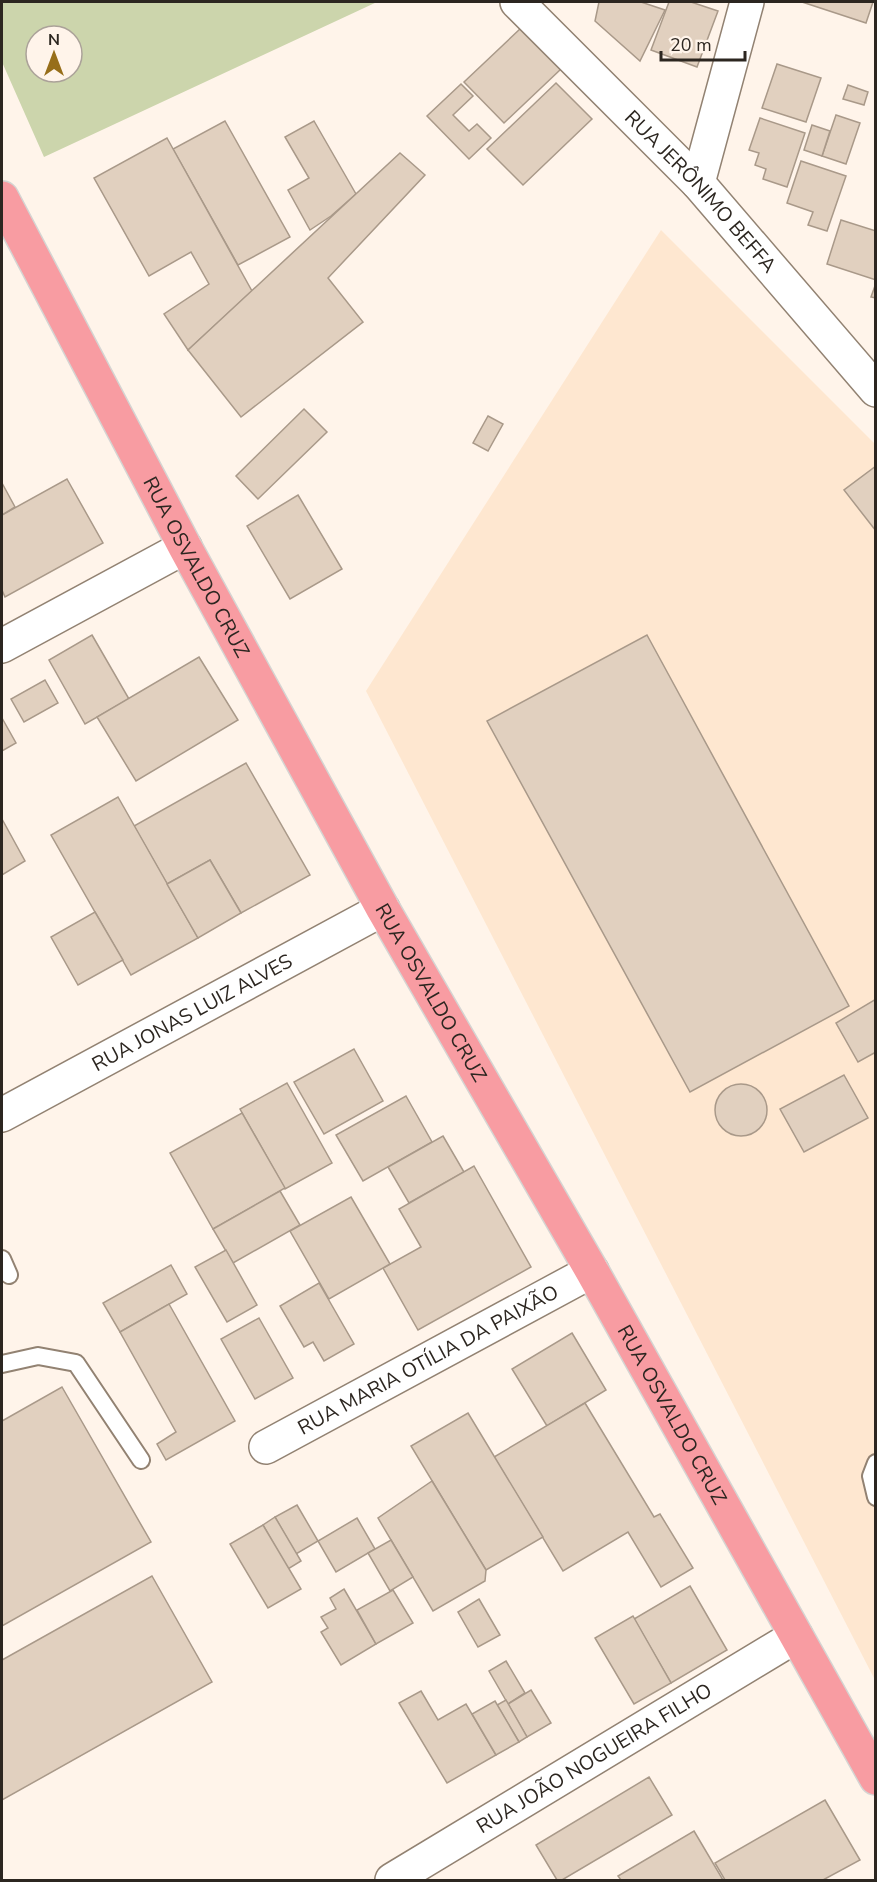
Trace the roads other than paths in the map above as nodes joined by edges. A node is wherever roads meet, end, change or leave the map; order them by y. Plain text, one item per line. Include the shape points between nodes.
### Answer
1 (517, 2) edge
2 (747, 2) edge
3 (698, 183) junction
4 (2, 198) edge
5 (876, 390) edge
6 (185, 547) junction
7 (2, 646) edge
8 (383, 909) junction
9 (2, 1115) edge
10 (2, 1259) edge
11 (592, 1271) junction
12 (9, 1275) dead end
13 (2, 1364) edge
14 (266, 1447) dead end
15 (141, 1460) dead end
16 (876, 1463) edge
17 (876, 1497) edge
18 (796, 1636) junction
19 (876, 1778) edge
20 (392, 1881) edge

1 - 3 street, RUA JERÔNIMO BEFFA
2 - 3 street
3 - 5 street, RUA JERÔNIMO BEFFA
4 - 6 highway, RUA OSVALDO CRUZ
6 - 7 street
6 - 8 highway, RUA OSVALDO CRUZ
8 - 9 street, RUA JONAS LUIZ ALVES
8 - 11 highway, RUA OSVALDO CRUZ
10 - 12 lane
11 - 14 street, RUA MARIA OTÍLIA DA PAIXÃO
11 - 18 highway, RUA OSVALDO CRUZ
13 - 15 lane via 38,1356 76,1364
16 - 17 lane via 871,1476
18 - 19 highway, RUA OSVALDO CRUZ
18 - 20 street, RUA JOÃO NOGUEIRA FILHO

